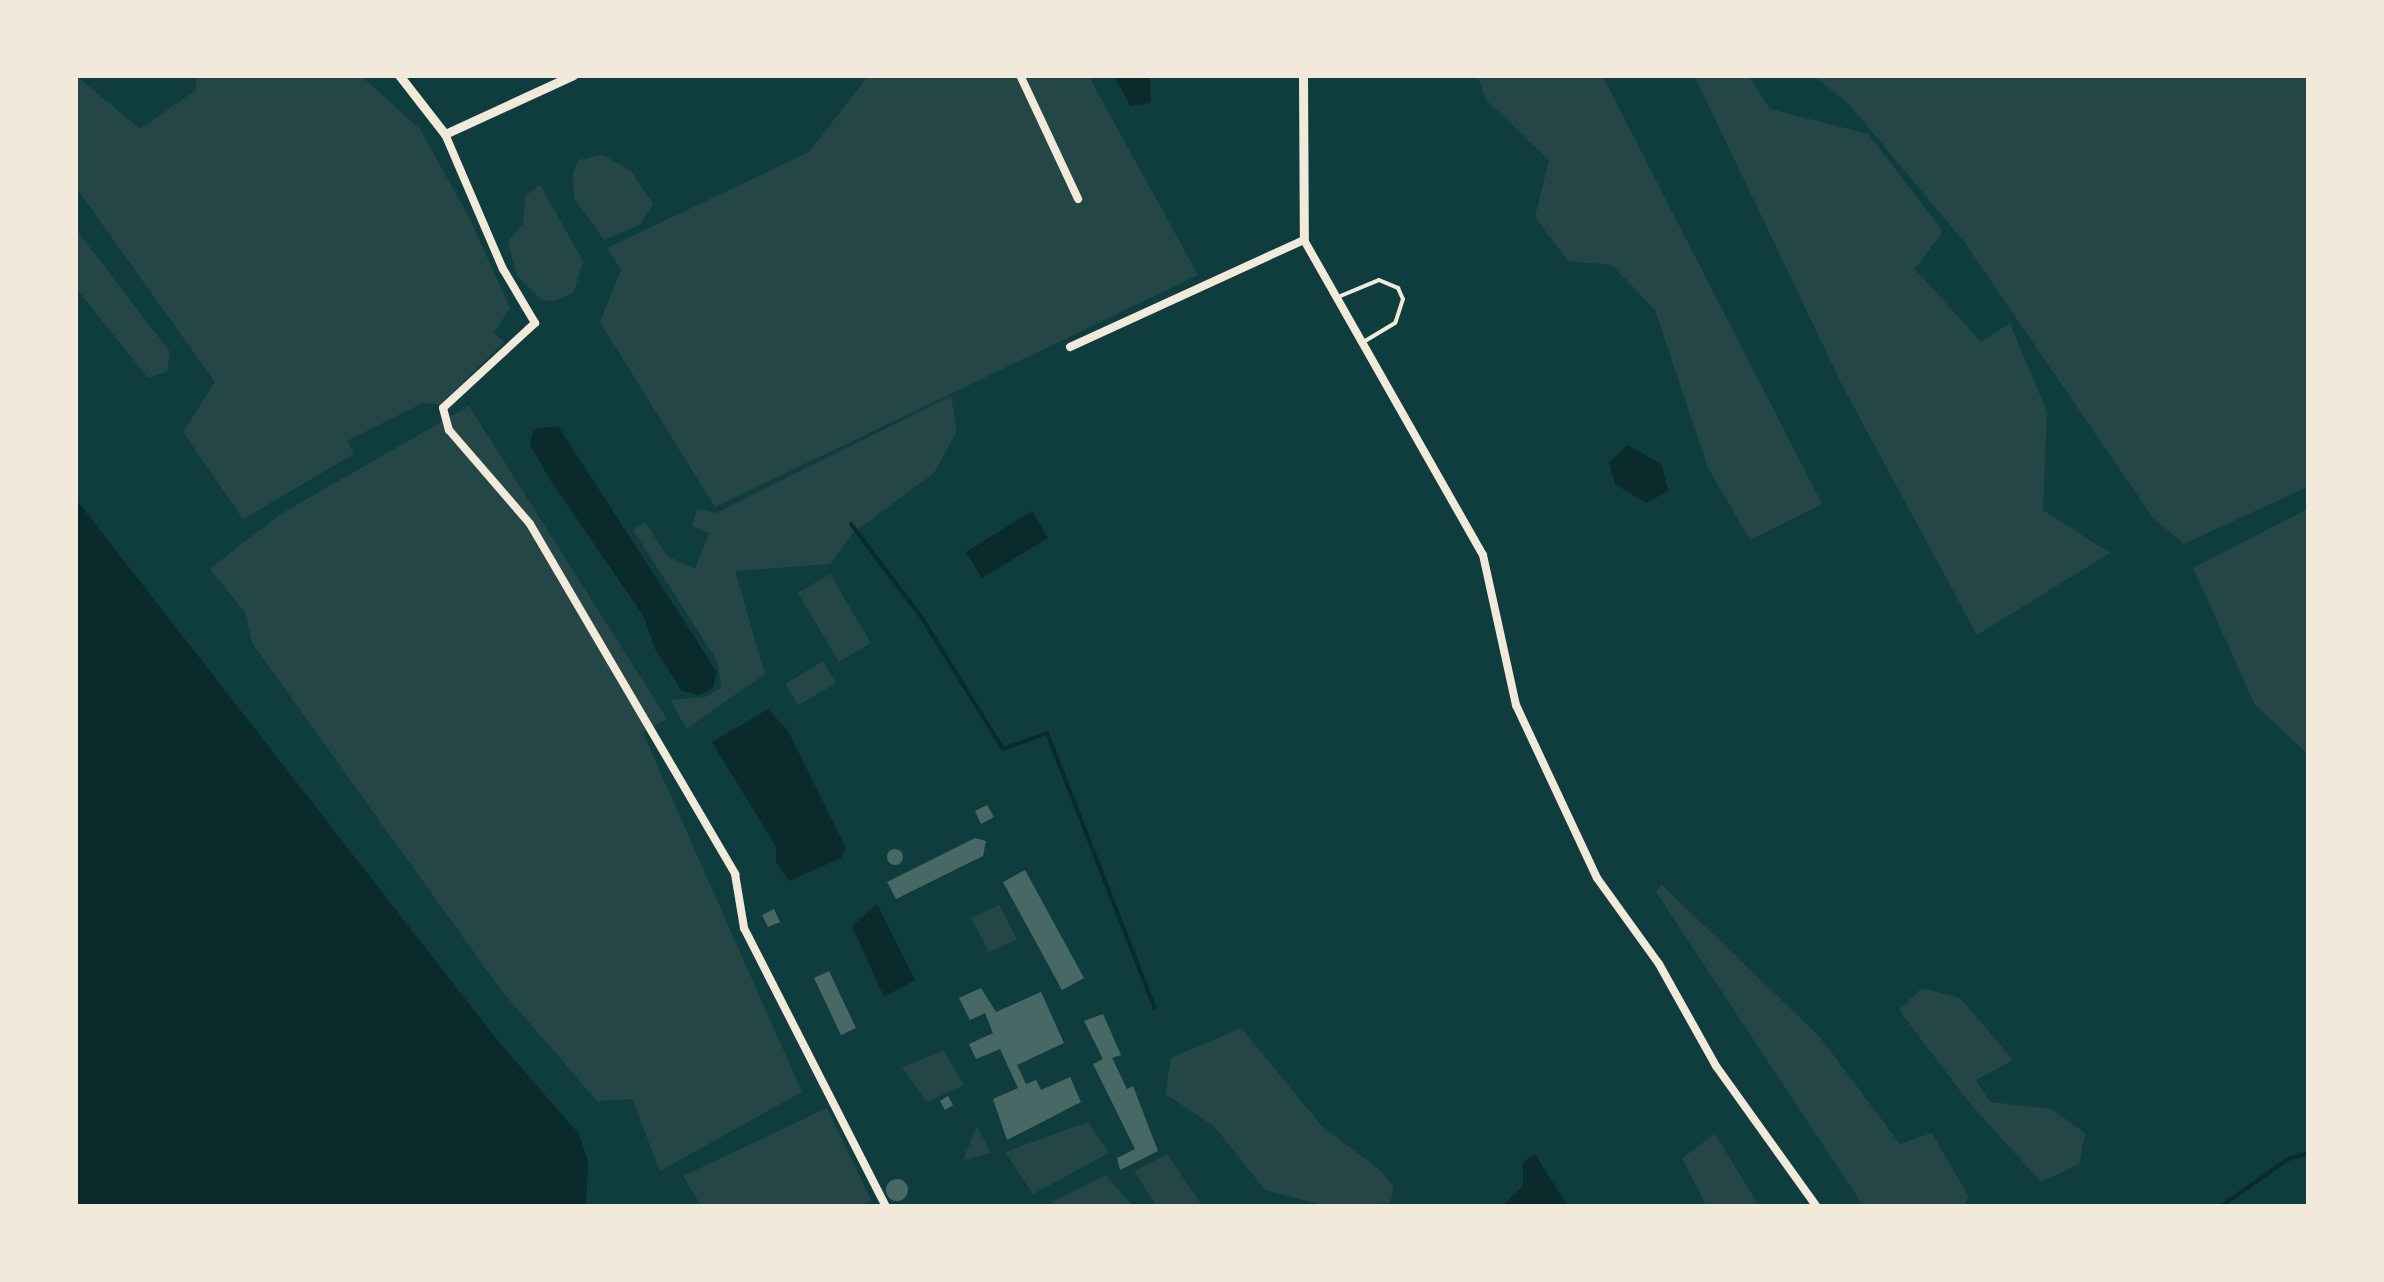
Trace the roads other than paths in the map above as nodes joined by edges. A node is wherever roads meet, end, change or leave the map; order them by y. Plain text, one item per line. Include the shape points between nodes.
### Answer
1 (399, 75) edge
2 (573, 75) edge
3 (1020, 75) edge
4 (1304, 75) edge
5 (445, 134) junction
6 (1078, 199) dead end
7 (1304, 240) junction
8 (1334, 299) junction
9 (1360, 344) junction
10 (1070, 347) dead end
11 (886, 1207) edge
12 (1817, 1207) edge

1 - 5 street
2 - 5 street
3 - 6 street
4 - 7 street
5 - 11 street via 502,268 535,323 443,408 449,430 530,524 735,874 744,928
7 - 8 street
7 - 10 street
8 - 9 street
8 - 9 lane via 1378,280 1398,288 1403,298 1395,323
9 - 12 street via 1483,555 1516,705 1597,878 1659,964 1716,1066

